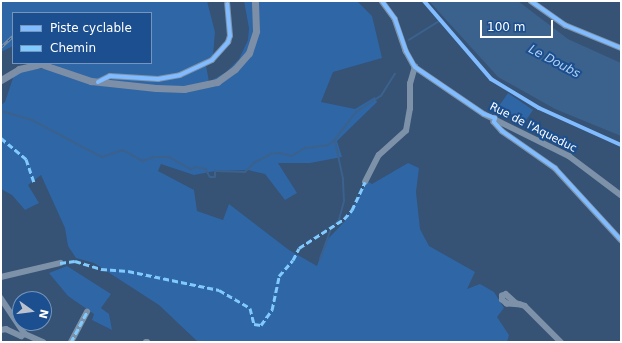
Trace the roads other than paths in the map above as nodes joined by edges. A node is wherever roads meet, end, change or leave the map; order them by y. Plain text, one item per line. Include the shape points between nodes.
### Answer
1 (255, 1) edge
2 (382, 1) edge
3 (531, 1) edge
4 (227, 4) dead end
5 (621, 48) edge
6 (416, 67) junction
7 (1, 80) edge
8 (98, 82) junction
9 (495, 118) junction
10 (365, 182) dead end
11 (621, 195) edge
12 (621, 240) edge
13 (60, 263) dead end
14 (1, 277) edge
15 (1, 298) edge
16 (3, 303) edge
17 (521, 305) dead end
18 (87, 312) dead end
19 (1, 330) edge
20 (25, 334) junction
21 (43, 342) edge
22 (71, 342) edge
23 (561, 342) edge

1 - 8 main road via 257,21 248,53 235,69 217,82 204,86 166,89
2 - 6 street via 395,19 406,51
3 - 5 street via 565,25
4 - 8 street via 230,36 212,60 180,75 165,78 110,76
6 - 9 street, Rue de l'Aqueduc via 484,114
6 - 10 street via 412,71 406,131 379,155
7 - 8 main road via 19,69 41,64
9 - 11 street, Rue de l'Aqueduc via 522,135 569,156
9 - 12 street via 494,122 502,131 555,168
13 - 14 street
15 - 16 street
16 - 20 street
17 - 23 street via 534,313
18 - 22 street
19 - 20 street via 6,329 21,336
20 - 21 street

